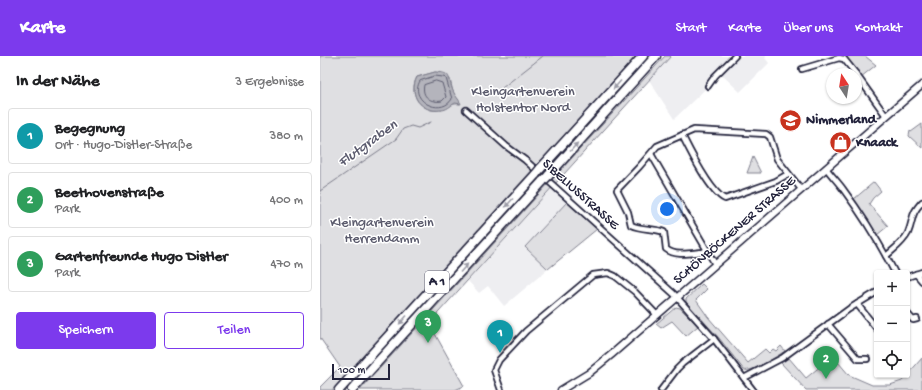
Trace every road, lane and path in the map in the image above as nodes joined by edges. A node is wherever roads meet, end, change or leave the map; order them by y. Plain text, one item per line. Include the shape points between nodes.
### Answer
1 (643, 56) edge
2 (656, 56) edge
3 (735, 56) edge
4 (851, 68) edge
5 (802, 69) dead end
6 (862, 82) edge
7 (922, 85) edge
8 (708, 86) dead end
9 (466, 110) dead end
10 (886, 116) junction
11 (682, 135) junction
12 (651, 154) junction
13 (826, 168) junction
14 (788, 174) junction
15 (801, 189) junction
16 (922, 202) edge
17 (706, 250) junction
18 (886, 256) junction
19 (715, 264) junction
20 (894, 270) edge
21 (922, 272) edge
22 (916, 274) junction
23 (910, 276) edge
24 (922, 281) edge
25 (874, 294) edge
26 (677, 298) junction
27 (857, 304) junction
28 (657, 315) junction
29 (910, 316) edge
30 (918, 319) dead end
31 (828, 324) junction
32 (874, 325) edge
33 (714, 339) junction
34 (866, 359) dead end
35 (744, 378) junction
36 (339, 390) edge
37 (352, 390) edge
38 (501, 390) edge
39 (561, 390) edge
40 (661, 390) edge
41 (753, 390) edge

1 -> 36 highway, A 1
37 -> 2 highway, A 1
3 - 8 street
4 - 5 street via 844,59 839,58
6 - 10 street
7 - 10 main road, SCHÖNBÖCKENER STRASSE
9 - 26 street, SIBELIUSSTRASSE
10 - 13 main road, SCHÖNBÖCKENER STRASSE
11 - 12 street via 657,146
11 - 14 street via 694,130 766,134 770,137 777,159
11 - 14 street via 716,194 725,200
12 - 17 street
12 - 17 street via 617,190 631,224 664,232 666,249 670,252
13 - 15 main road, SCHÖNBÖCKENER STRASSE
13 - 18 street via 851,200
14 - 15 street
15 - 19 main road, SCHÖNBÖCKENER STRASSE
16 - 18 street via 914,210 902,242
17 - 19 street
18 - 20 street
19 - 26 main road, SCHÖNBÖCKENER STRASSE
21 - 22 street
22 - 23 street
22 - 24 street
25 - 27 street
26 - 28 main road, SCHÖNBÖCKENER STRASSE
26 - 33 street, SIBELIUSSTRASSE
27 - 31 street
27 - 32 street
28 - 38 street via 615,276 608,273 593,275 526,332 500,360 494,370
28 - 39 main road, SCHÖNBÖCKENER STRASSE via 590,372
29 - 30 street via 913,320
31 - 34 street via 858,359
31 - 35 street via 782,358
33 - 35 street, SIBELIUSSTRASSE
33 - 40 street via 683,363
35 - 41 street, SIBELIUSSTRASSE

